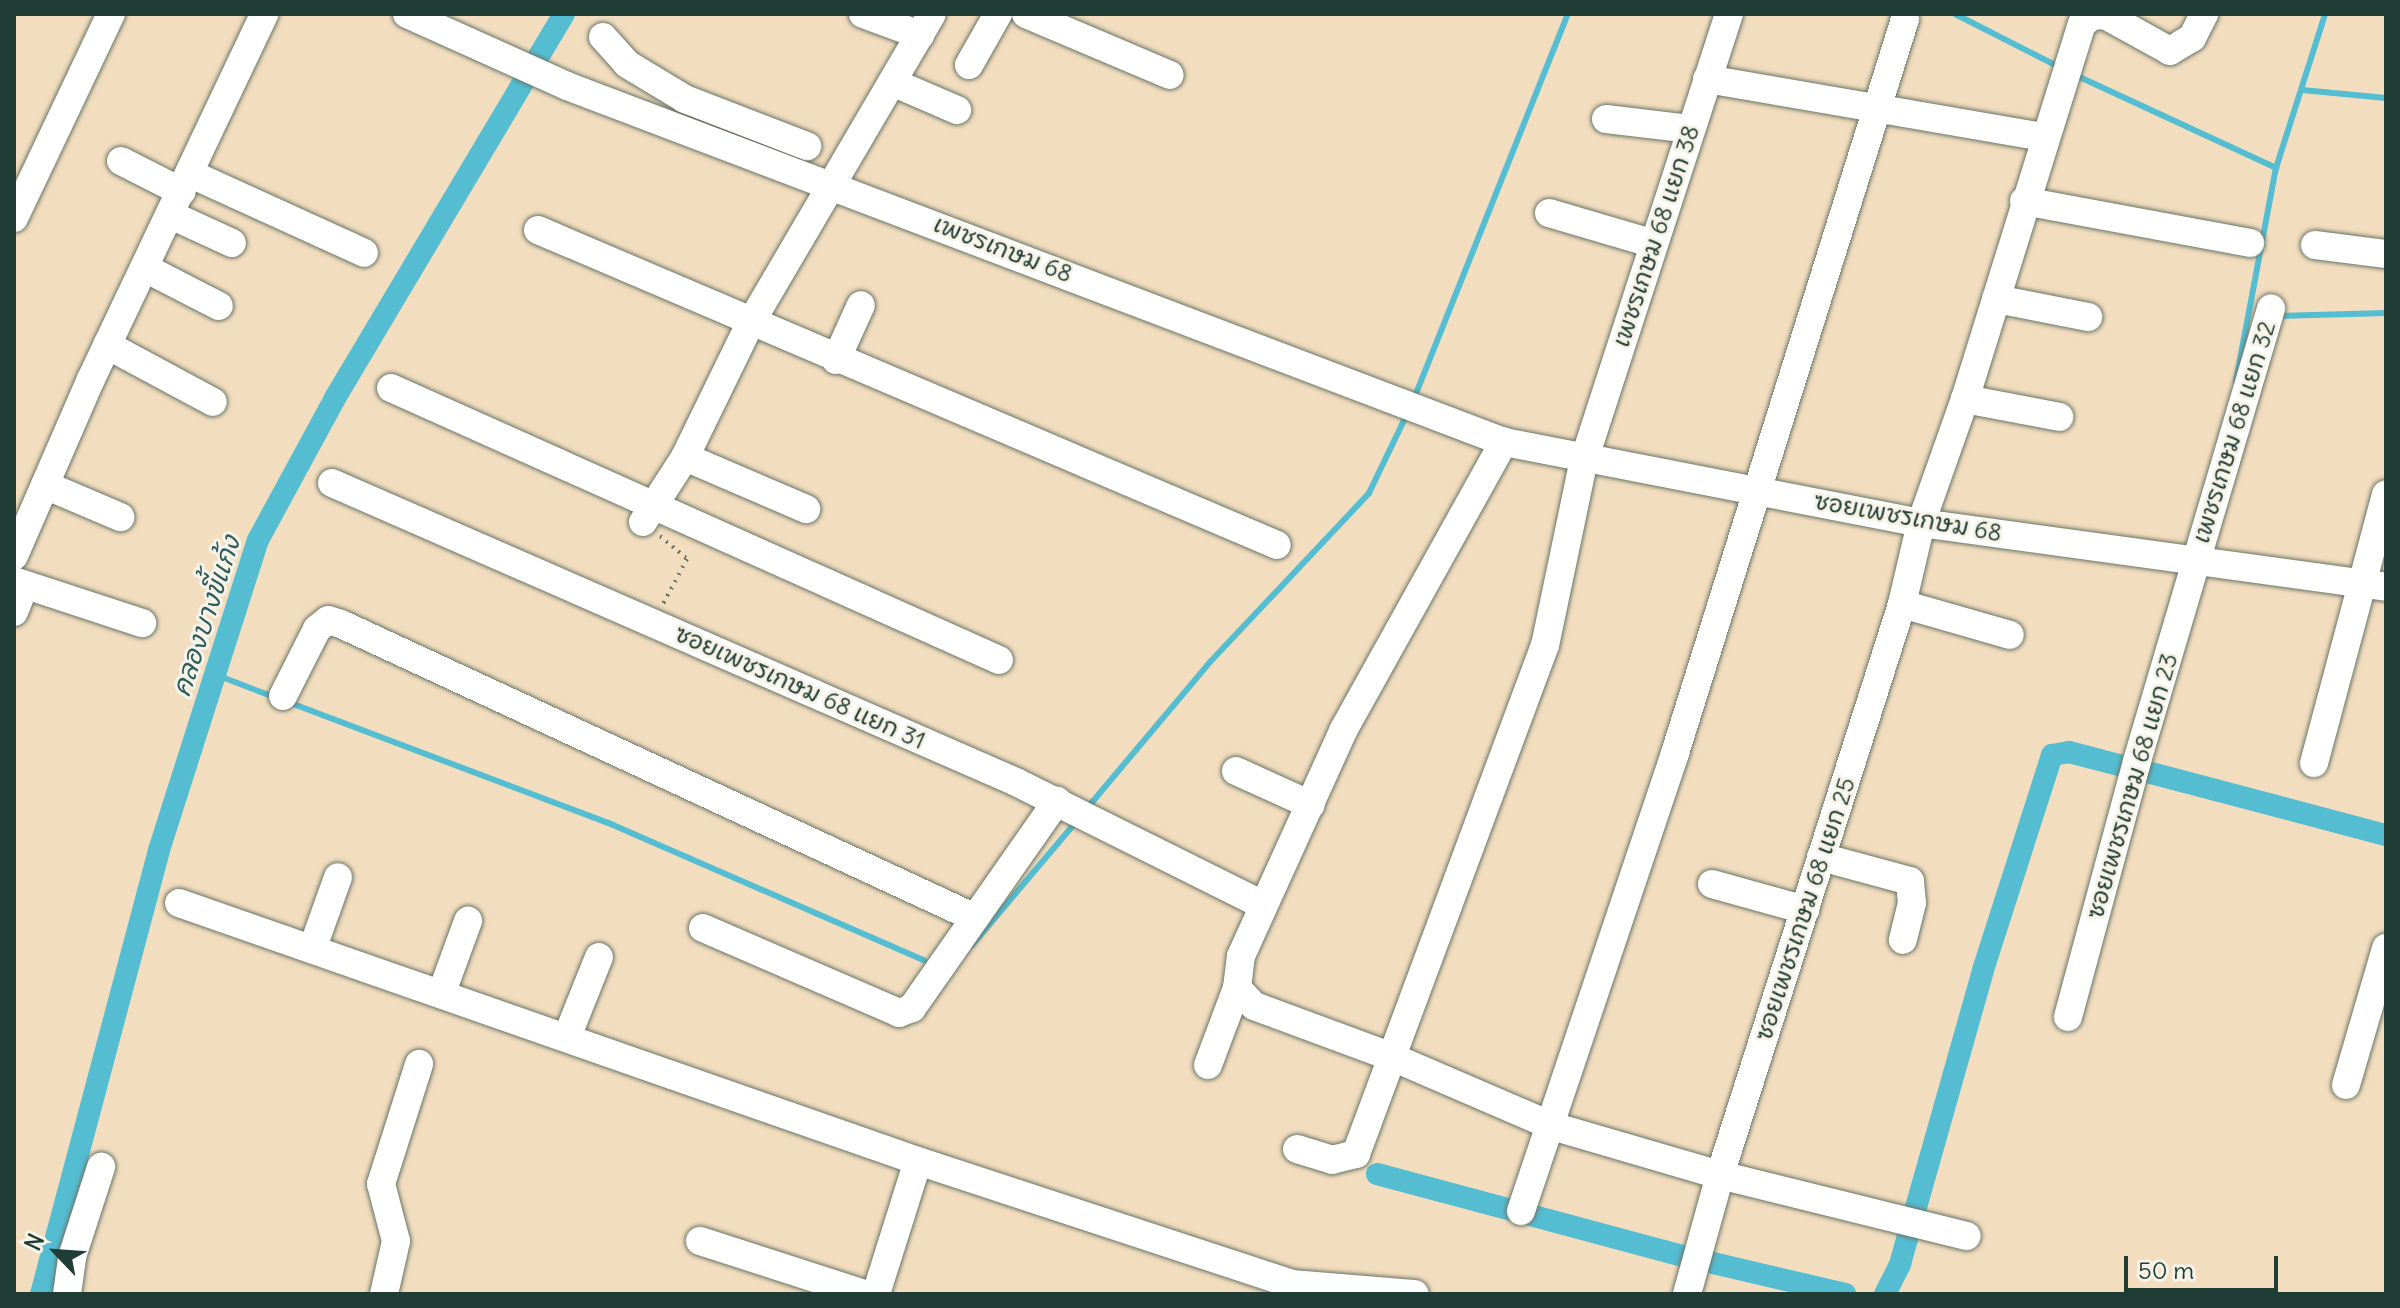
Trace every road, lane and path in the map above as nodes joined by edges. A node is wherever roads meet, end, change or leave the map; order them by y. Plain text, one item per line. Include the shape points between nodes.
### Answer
1 (111, 14) edge
2 (264, 14) edge
3 (407, 14) edge
4 (863, 14) edge
5 (998, 14) edge
6 (1026, 14) edge
7 (1729, 14) edge
8 (2204, 14) edge
9 (1905, 19) dead end
10 (926, 24) edge
11 (603, 37) dead end
12 (969, 65) dead end
13 (1170, 75) dead end
14 (1707, 79) junction
15 (892, 82) junction
16 (1878, 106) junction
17 (957, 110) dead end
18 (678, 112) junction
19 (1606, 119) dead end
20 (1691, 129) junction
21 (2043, 137) junction
22 (807, 146) dead end
23 (121, 161) dead end
24 (26, 166) edge
25 (831, 183) junction
26 (181, 194) junction
27 (2024, 201) junction
28 (1549, 213) dead end
29 (14, 218) edge
30 (538, 230) dead end
31 (232, 243) dead end
32 (2250, 243) dead end
33 (1654, 244) junction
34 (2315, 245) dead end
35 (364, 253) dead end
36 (2386, 254) edge
37 (145, 268) junction
38 (1996, 299) junction
39 (861, 305) dead end
40 (219, 306) dead end
41 (2271, 308) dead end
42 (2088, 317) dead end
43 (750, 324) junction
44 (107, 345) junction
45 (836, 360) junction
46 (391, 388) dead end
47 (1965, 399) junction
48 (213, 402) dead end
49 (1437, 415) joint
50 (2059, 417) dead end
51 (1504, 442) junction
52 (685, 457) junction
53 (1584, 459) junction
54 (332, 483) dead end
55 (45, 485) junction
56 (1754, 489) junction
57 (2386, 495) edge
58 (806, 509) dead end
59 (648, 512) junction
60 (120, 517) dead end
61 (1921, 523) junction
62 (1277, 545) dead end
63 (14, 556) edge
64 (2197, 557) junction
65 (20, 583) edge
66 (2374, 584) edge
67 (1902, 604) junction
68 (14, 612) edge
69 (653, 622) junction
70 (142, 623) dead end
71 (2010, 635) dead end
72 (999, 660) dead end
73 (283, 696) dead end
74 (2314, 763) dead end
75 (1236, 771) dead end
76 (1057, 801) junction
77 (1311, 805) junction
78 (1821, 857) junction
79 (338, 877) dead end
80 (1712, 884) dead end
81 (179, 903) dead end
82 (1263, 905) junction
83 (1805, 910) junction
84 (973, 917) junction
85 (468, 921) dead end
86 (703, 928) dead end
87 (1903, 940) dead end
88 (313, 947) junction
89 (2386, 948) edge
90 (599, 957) dead end
91 (1237, 988) junction
92 (442, 992) junction
93 (2068, 1017) dead end
94 (567, 1037) junction
95 (1392, 1057) junction
96 (419, 1064) dead end
97 (1208, 1065) dead end
98 (2346, 1085) dead end
99 (1552, 1126) junction
100 (1297, 1149) dead end
101 (918, 1161) junction
102 (101, 1167) dead end
103 (1720, 1175) junction
104 (1521, 1211) dead end
105 (1967, 1236) dead end
106 (700, 1241) dead end
107 (67, 1294) edge
108 (384, 1294) edge
109 (864, 1294) edge
110 (876, 1294) edge
111 (1415, 1294) edge
112 (1687, 1294) edge

1 - 24 street
2 - 26 street
3 - 18 street, เพชรเกษม 68 via 567,86
4 - 10 street
5 - 12 street
6 - 13 street
7 - 14 street, เพชรเกษม 68 แยก 38
8 - 21 street, ซอยเพชรเกษม 68 แยก 25 via 2192,38 2170,51 2105,15 2092,16 2082,24
9 - 16 street
10 - 15 street
11 - 18 street
14 - 16 street
14 - 20 street, เพชรเกษม 68 แยก 38
15 - 17 street
15 - 25 street
16 - 21 street
16 - 56 street
18 - 22 street
18 - 25 street, เพชรเกษม 68
19 - 20 street
20 - 33 street, เพชรเกษม 68 แยก 38
21 - 27 street, ซอยเพชรเกษม 68 แยก 25
23 - 26 street
24 - 29 street
25 - 43 street
25 - 49 street, เพชรเกษม 68
26 - 31 street
26 - 35 street
26 - 37 street
27 - 32 street
27 - 38 street, ซอยเพชรเกษม 68 แยก 25
28 - 33 street
30 - 43 street
33 - 53 street, เพชรเกษม 68 แยก 38
34 - 36 street
37 - 40 street
37 - 44 street
38 - 42 street
38 - 47 street, ซอยเพชรเกษม 68 แยก 25
39 - 45 street
41 - 64 street, เพชรเกษม 68 แยก 32
43 - 45 street
43 - 52 street
44 - 48 street
44 - 55 street
45 - 62 street
46 - 59 street
47 - 50 street
47 - 61 street, ซอยเพชรเกษม 68 แยก 25
49 - 51 street, ซอยเพชรเกษม 68
51 - 53 street, ซอยเพชรเกษม 68
51 - 77 street via 1344,729
52 - 58 street
52 - 59 street
53 - 56 street, ซอยเพชรเกษม 68
53 - 95 street, เพชรเกษม 68 แยก 38 via 1545,645
54 - 69 street, ซอยเพชรเกษม 68 แยก 31
55 - 60 street
55 - 63 street
56 - 61 street, ซอยเพชรเกษม 68
56 - 99 street via 1708,651
57 - 66 street
59 - 69 path via 687,559
59 - 72 street
61 - 64 street, ซอยเพชรเกษม 68
61 - 67 street, ซอยเพชรเกษม 68 แยก 25
64 - 66 street, ซอยเพชรเกษม 68
64 - 93 street, ซอยเพชรเกษม 68 แยก 23
65 - 68 street
65 - 70 street
66 - 74 street
67 - 71 street
67 - 78 street, ซอยเพชรเกษม 68 แยก 25
69 - 76 street, ซอยเพชรเกษม 68 แยก 31
73 - 84 street via 317,629 328,620 341,624
75 - 77 street
76 - 82 street, ซอยเพชรเกษม 68 แยก 31
76 - 84 street
77 - 82 street
78 - 83 street, ซอยเพชรเกษม 68 แยก 25
78 - 87 street via 1910,881 1912,903
79 - 88 street
80 - 83 street
81 - 88 street
82 - 91 street via 1241,956
83 - 103 street, ซอยเพชรเกษม 68 แยก 25
84 - 86 street via 912,1008 899,1013
85 - 92 street
88 - 92 street
89 - 98 street
90 - 94 street
91 - 95 street via 1254,1006
91 - 97 street
92 - 94 street
94 - 101 street
95 - 99 street
95 - 100 street, เพชรเกษม 68 แยก 38 via 1356,1154 1332,1160
96 - 108 street via 381,1184 396,1241
99 - 103 street
99 - 104 street
101 - 110 street
101 - 111 street via 1293,1284
102 - 107 street via 72,1257
103 - 105 street
103 - 112 street, ซอยเพชรเกษม 68 แยก 25
106 - 109 street

